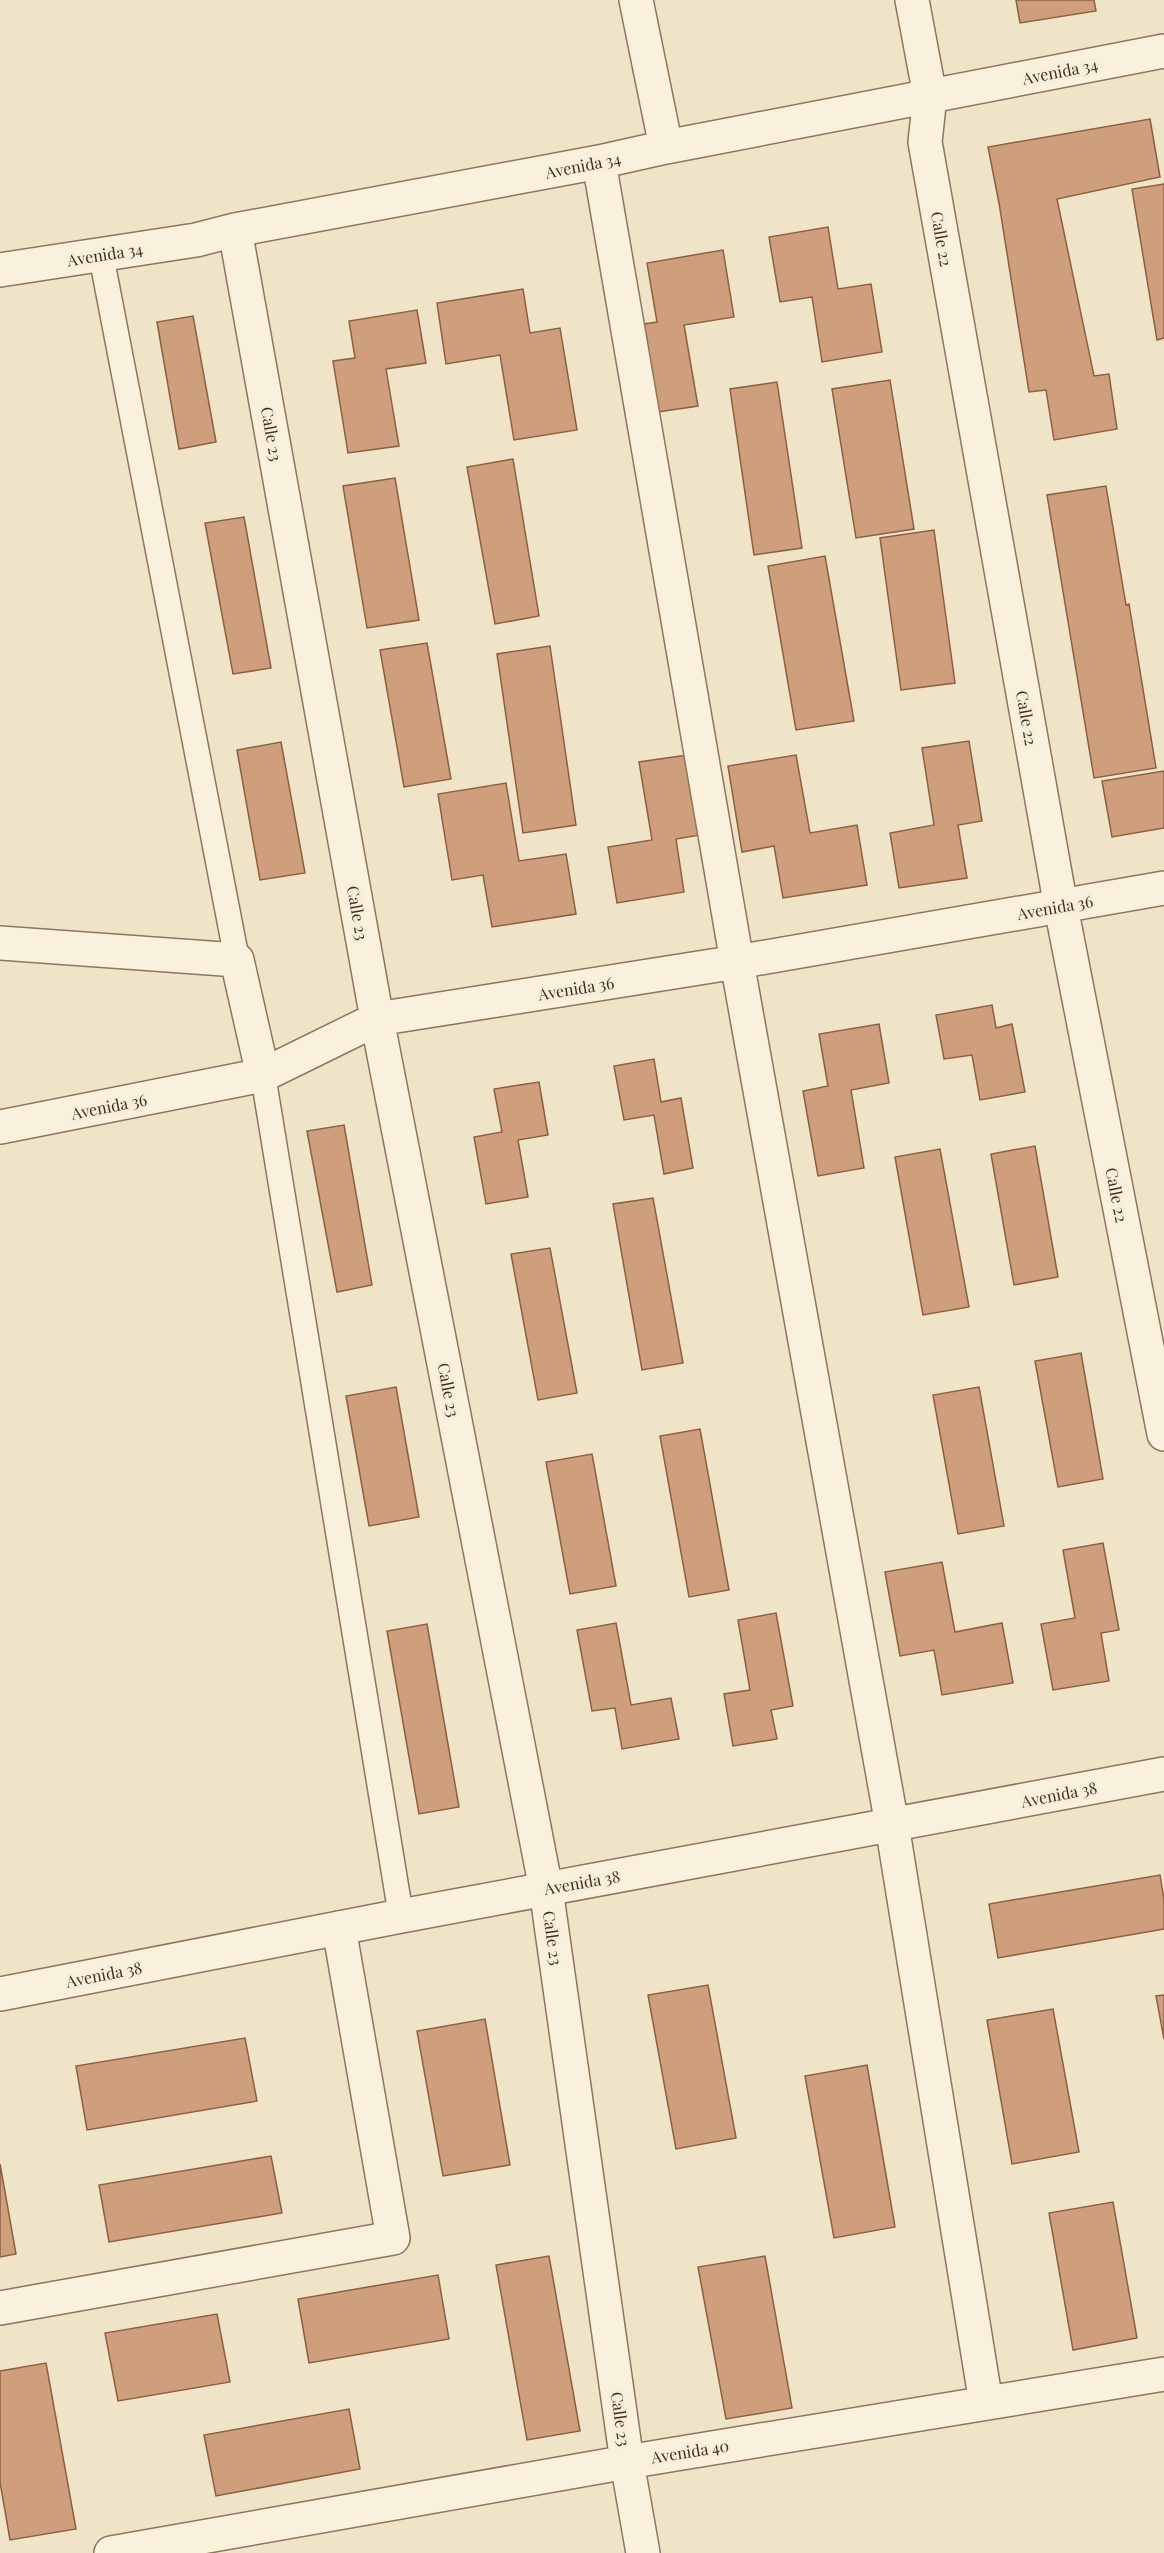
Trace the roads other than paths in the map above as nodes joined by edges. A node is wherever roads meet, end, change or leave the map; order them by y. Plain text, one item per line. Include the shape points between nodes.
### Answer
1 (636, 0) edge
2 (912, 0) edge
3 (1164, 51) edge
4 (930, 96) junction
5 (666, 147) junction
6 (599, 162) junction
7 (235, 230) junction
8 (101, 255) junction
9 (0, 270) edge
10 (1164, 888) edge
11 (1061, 907) junction
12 (0, 943) edge
13 (237, 960) junction
14 (737, 962) junction
15 (377, 1019) junction
16 (263, 1075) junction
17 (0, 1127) edge
18 (1164, 1434) edge
19 (1164, 1774) edge
20 (892, 1825) junction
21 (546, 1889) junction
22 (401, 1916) junction
23 (339, 1928) junction
24 (0, 1994) edge
25 (0, 2308) edge
26 (1164, 2374) edge
27 (986, 2403) junction
28 (627, 2462) junction
29 (111, 2553) edge
30 (643, 2553) edge

1 - 5 street
2 - 4 street, Calle 22
3 - 4 street, Avenida 34
4 - 5 street, Avenida 34
4 - 11 street, Calle 22 via 925,142
5 - 6 street, Avenida 34
6 - 7 street, Avenida 34
6 - 14 street
7 - 8 street, Avenida 34
7 - 15 street, Calle 23
8 - 9 street, Avenida 34
8 - 13 lane
10 - 11 street, Avenida 36
11 - 14 street, Avenida 36
11 - 18 street, Calle 22
12 - 13 street
13 - 16 street
14 - 15 street, Avenida 36
14 - 20 street
15 - 16 street, Avenida 36
15 - 21 street, Calle 23
16 - 17 street, Avenida 36
16 - 22 lane
19 - 20 street, Avenida 38
20 - 21 street, Avenida 38
20 - 27 street
21 - 22 street, Avenida 38
21 - 28 street, Calle 23
22 - 23 street, Avenida 38
23 - 24 street, Avenida 38
23 - 25 street via 393,2238
26 - 27 street, Avenida 40
27 - 28 street, Avenida 40
28 - 29 street, Avenida 40
28 - 30 street, Calle 23

